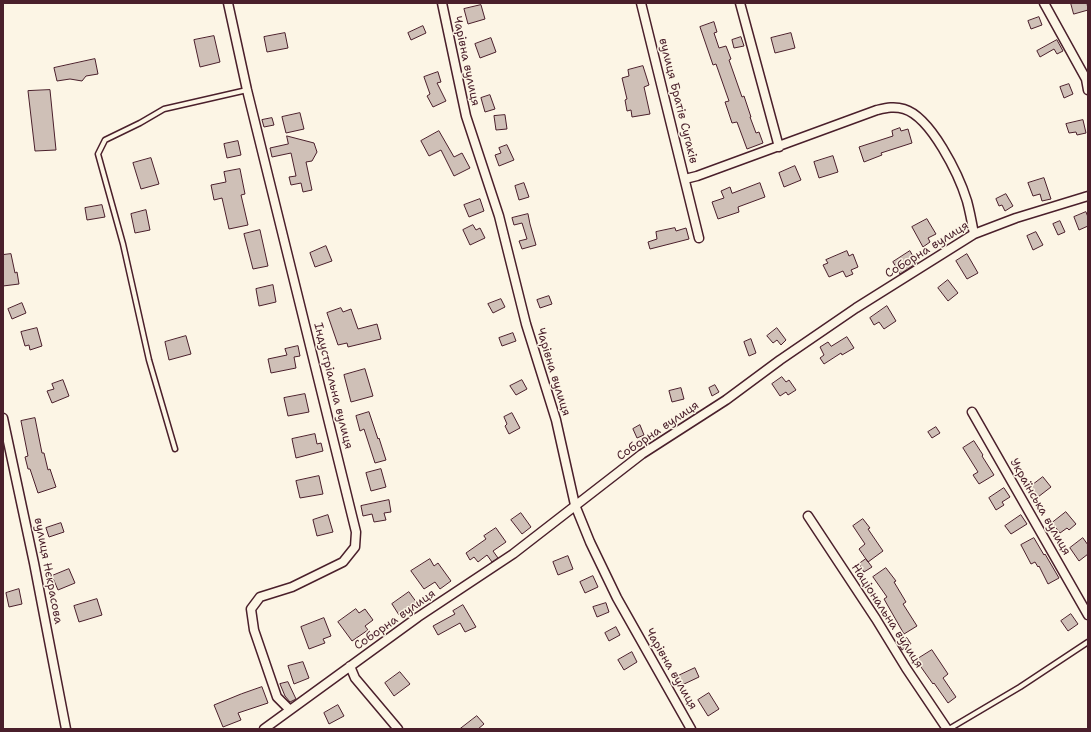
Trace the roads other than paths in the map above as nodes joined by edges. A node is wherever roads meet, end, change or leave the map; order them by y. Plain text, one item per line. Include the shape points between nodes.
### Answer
1 (228, 3) edge
2 (442, 3) edge
3 (641, 3) edge
4 (740, 3) edge
5 (1044, 3) edge
6 (247, 90) junction
7 (1088, 90) edge
8 (779, 147) junction
9 (685, 179) junction
10 (1088, 196) edge
11 (974, 234) junction
12 (699, 238) dead end
13 (972, 412) dead end
14 (3, 418) edge
15 (175, 449) dead end
16 (575, 505) junction
17 (808, 516) dead end
18 (1088, 615) edge
19 (1088, 642) edge
20 (350, 666) junction
21 (290, 710) junction
22 (66, 729) edge
23 (264, 729) edge
24 (398, 729) edge
25 (691, 729) edge
26 (948, 729) edge

1 - 6 street, Індустріальна вулиця
2 - 16 street, Чарівна вулиця via 466,116 499,216 526,324 556,420
3 - 9 street, вулиця Братів Сугаків
4 - 8 street
5 - 7 street via 1086,78
6 - 15 lane via 164,109 105,140 98,154 123,244 149,360
6 - 21 street, Індустріальна вулиця via 356,532 355,547 343,562 292,587 260,597 251,609 254,630 278,697
8 - 9 street, вулиця Братів Сугаків
8 - 11 street, вулиця Братів Сугаків via 877,110 892,107 905,109 929,127 943,149 959,179
9 - 12 street
10 - 11 street, Соборна вулиця
11 - 16 street, Соборна вулиця via 856,308 726,400 642,454
13 - 18 street, Українська вулиця
14 - 22 street, вулиця Нєкрасова
16 - 20 street, Соборна вулиця via 513,554
16 - 25 street, Чарівна вулиця via 617,598
17 - 26 street, Національна вулиця
19 - 26 lane
20 - 21 street, Соборна вулиця
20 - 24 street via 355,678
21 - 23 street, Соборна вулиця

